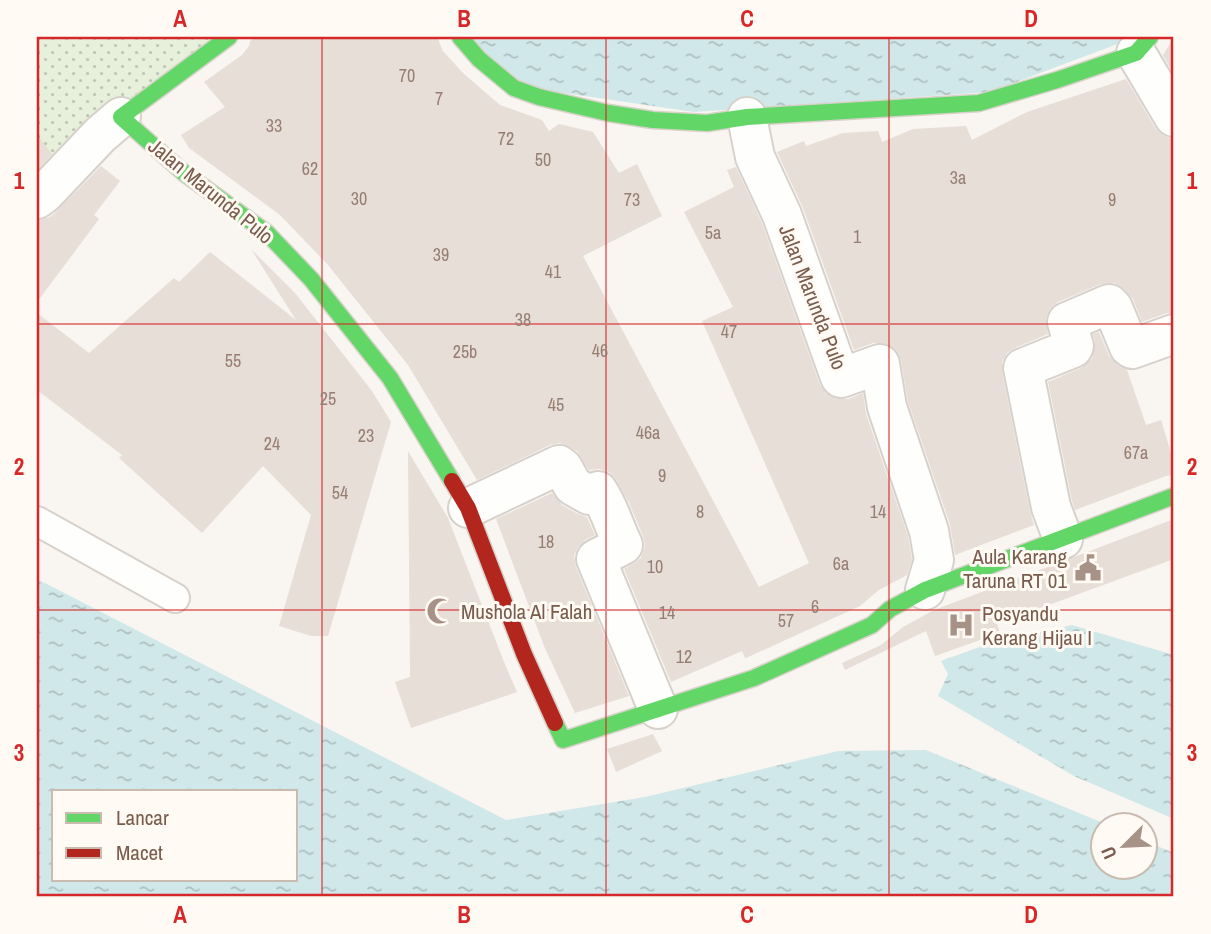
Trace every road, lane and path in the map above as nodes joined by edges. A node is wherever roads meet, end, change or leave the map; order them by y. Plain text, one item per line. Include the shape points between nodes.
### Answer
1 (229, 37) edge
2 (460, 37) edge
3 (1143, 45) edge
4 (121, 117) junction
5 (747, 117) junction
6 (1174, 117) edge
7 (37, 199) edge
8 (1174, 334) edge
9 (1174, 496) edge
10 (468, 508) junction
11 (37, 521) edge
12 (1062, 539) junction
13 (925, 590) junction
14 (175, 598) dead end
15 (658, 709) junction

1 - 4 street
2 - 5 street via 514,88 539,97 653,120 707,123
3 - 5 street via 1057,80 979,103
3 - 6 street
4 - 7 street
4 - 10 street, Jalan Marunda Pulo via 184,173 267,233 311,279 390,378
5 - 13 street, Jalan Marunda Pulo via 755,157 782,215 840,377 880,364 887,407 929,531 934,560
8 - 12 street via 1132,349 1109,304 1067,322 1073,348 1023,368 1051,507
9 - 12 street, Jalan Marunda Pulo
10 - 15 street, Jalan Marunda Pulo via 524,654 563,740
10 - 15 street via 559,465 573,486 589,495 598,491 624,545 596,559
11 - 14 lane
12 - 13 street, Jalan Marunda Pulo
13 - 15 street, Jalan Marunda Pulo via 872,625 766,673

